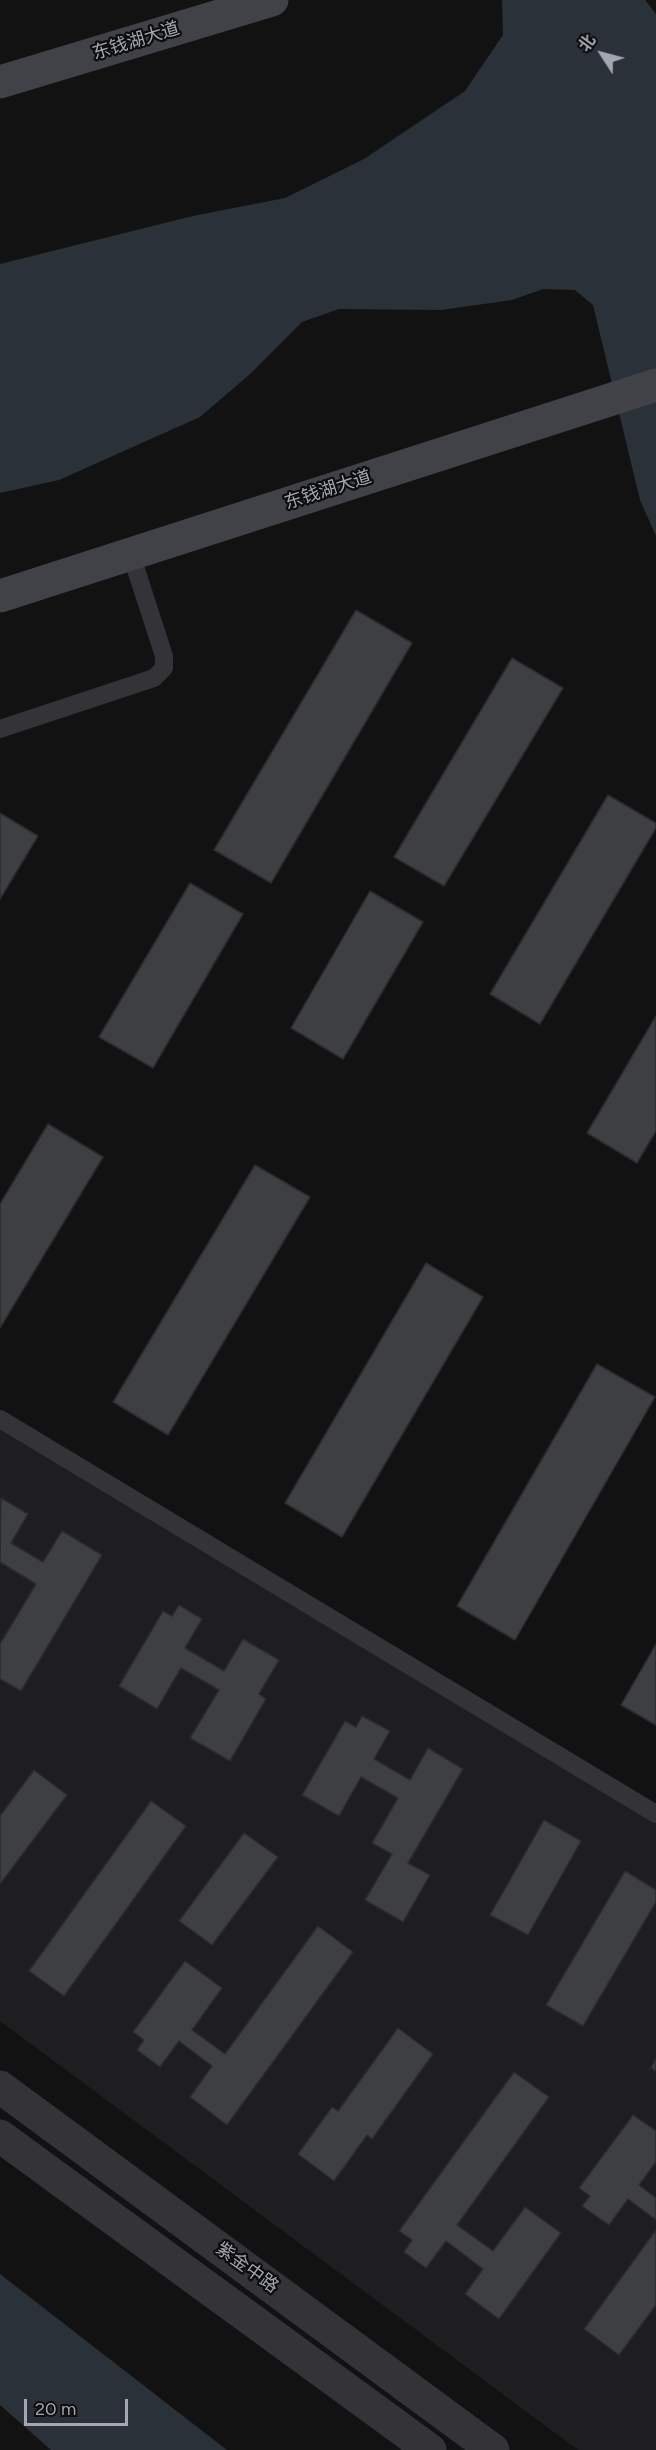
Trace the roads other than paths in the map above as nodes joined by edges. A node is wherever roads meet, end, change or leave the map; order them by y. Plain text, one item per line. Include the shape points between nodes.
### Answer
1 (272, 0) edge
2 (0, 82) edge
3 (656, 385) edge
4 (131, 554) junction
5 (0, 596) edge
6 (0, 729) edge
7 (0, 1419) edge
8 (656, 1814) edge
9 (0, 2087) edge
10 (0, 2136) edge
11 (430, 2450) edge
12 (493, 2450) edge

1 - 2 main road, 东钱湖大道
3 - 4 main road, 东钱湖大道
4 - 5 main road, 东钱湖大道
4 - 6 lane via 164,656 164,668 154,678
7 - 8 lane
9 - 12 street, 紫金中路
10 - 11 street

